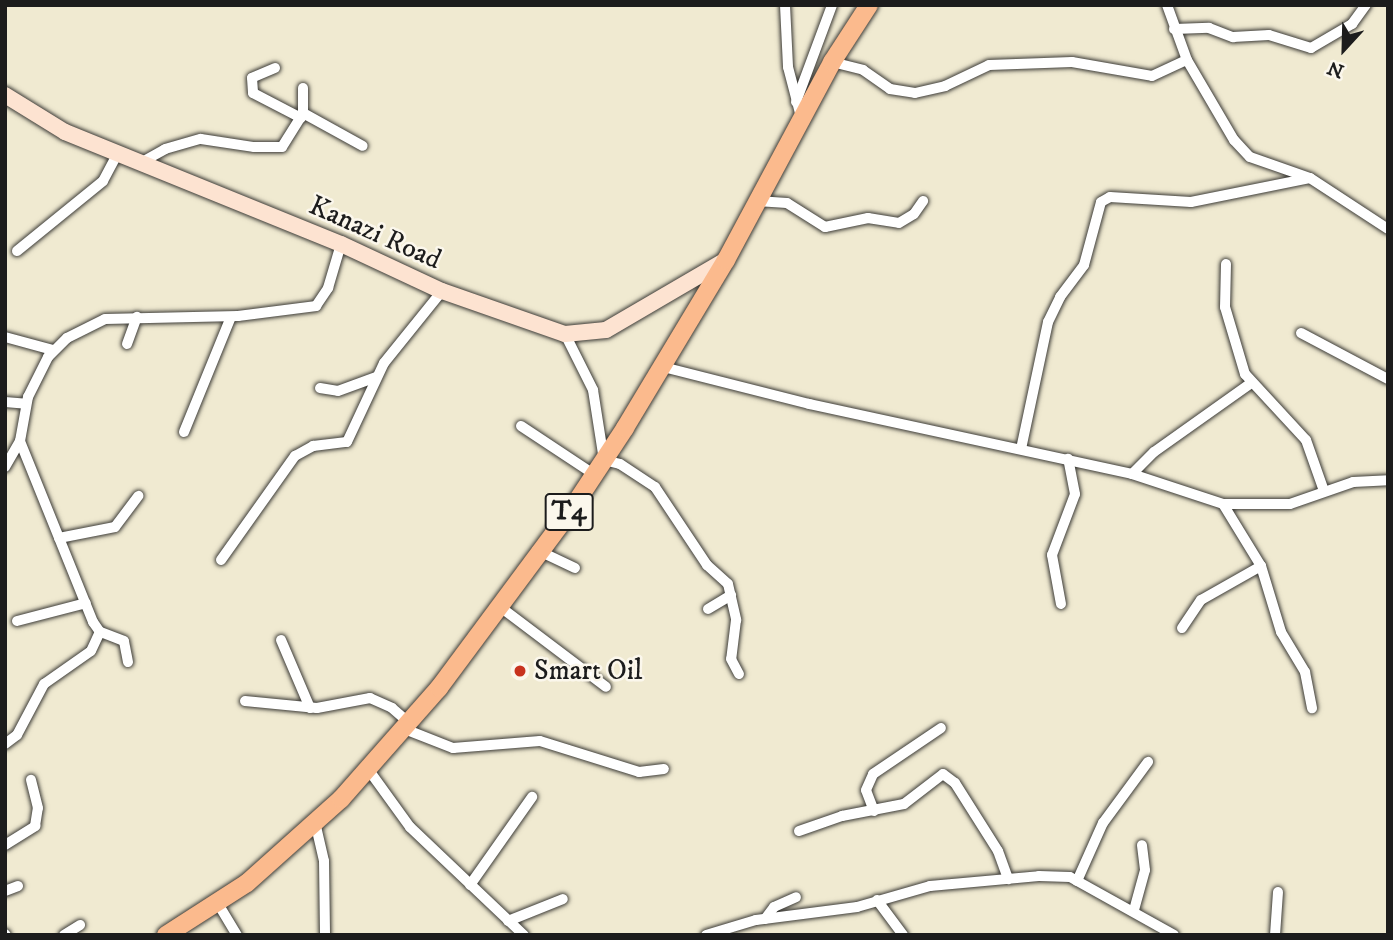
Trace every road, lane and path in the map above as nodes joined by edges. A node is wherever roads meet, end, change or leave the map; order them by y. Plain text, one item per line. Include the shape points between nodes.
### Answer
1 (785, 5) edge
2 (832, 5) edge
3 (869, 5) edge
4 (1167, 5) edge
5 (1366, 5) edge
6 (1174, 29) junction
7 (1187, 60) junction
8 (832, 62) junction
9 (275, 68) dead end
10 (303, 88) dead end
11 (5, 95) edge
12 (799, 110) junction
13 (302, 115) junction
14 (363, 146) dead end
15 (118, 153) junction
16 (142, 162) junction
17 (1310, 178) junction
18 (757, 201) junction
19 (923, 201) dead end
20 (1388, 229) edge
21 (341, 244) junction
22 (17, 251) dead end
23 (726, 260) junction
24 (1226, 264) dead end
25 (442, 290) junction
26 (136, 317) junction
27 (231, 317) junction
28 (1301, 332) dead end
29 (565, 334) junction
30 (5, 337) edge
31 (127, 344) dead end
32 (53, 350) junction
33 (663, 367) junction
34 (376, 377) junction
35 (1388, 379) edge
36 (1251, 383) junction
37 (320, 388) dead end
38 (5, 402) edge
39 (26, 404) junction
40 (521, 426) dead end
41 (184, 432) dead end
42 (20, 441) junction
43 (1021, 449) junction
44 (9, 454) edge
45 (1068, 459) junction
46 (5, 467) edge
47 (599, 468) junction
48 (1388, 471) edge
49 (1132, 474) junction
50 (1382, 480) edge
51 (1324, 491) junction
52 (138, 496) dead end
53 (1223, 504) junction
54 (59, 538) junction
55 (537, 550) junction
56 (221, 560) dead end
57 (1261, 566) junction
58 (575, 568) dead end
59 (731, 595) junction
60 (86, 603) junction
61 (1061, 604) dead end
62 (499, 606) junction
63 (708, 609) dead end
64 (18, 621) dead end
65 (1182, 628) dead end
66 (100, 632) junction
67 (281, 640) dead end
68 (128, 662) dead end
69 (738, 674) dead end
70 (606, 687) dead end
71 (245, 701) dead end
72 (310, 708) junction
73 (1312, 708) dead end
74 (405, 725) junction
75 (941, 728) dead end
76 (5, 744) edge
77 (1148, 762) dead end
78 (368, 769) junction
79 (664, 769) dead end
80 (31, 780) dead end
81 (532, 797) dead end
82 (874, 811) junction
83 (316, 822) junction
84 (799, 831) dead end
85 (5, 845) edge
86 (1142, 845) dead end
87 (1008, 879) junction
88 (1077, 881) junction
89 (470, 884) junction
90 (18, 886) dead end
91 (5, 891) edge
92 (1278, 892) dead end
93 (796, 897) dead end
94 (563, 899) dead end
95 (877, 900) junction
96 (217, 902) junction
97 (1134, 910) junction
98 (765, 919) junction
99 (508, 920) junction
100 (80, 925) dead end
101 (730, 930) edge
102 (174, 933) edge
103 (64, 935) edge
104 (237, 935) edge
105 (325, 935) edge
106 (524, 935) edge
107 (706, 935) edge
108 (903, 935) edge
109 (1174, 935) edge
110 (1275, 935) edge

1 - 12 street via 788,66
2 - 12 street
3 - 8 highway, T4
4 - 6 street
5 - 6 street via 1352,24 1311,48 1269,35 1233,37 1209,28
6 - 7 street
7 - 8 street via 1152,76 1072,62 989,65 945,86 915,93 890,89 863,70
7 - 17 street via 1234,139 1250,157
8 - 12 highway, T4
9 - 13 street via 253,78 253,93
10 - 13 street
11 - 15 main road, Kanazi Road via 43,122
12 - 18 highway, T4
13 - 14 street
13 - 16 street via 282,147 254,148 201,139 164,149
15 - 16 main road, Kanazi Road
15 - 22 street via 103,181
16 - 21 main road, Kanazi Road
17 - 20 street
17 - 43 street via 1191,202 1110,197 1101,202 1084,265 1060,296 1048,322
18 - 19 street via 787,203 825,227 868,218 899,223 914,214
18 - 23 highway, T4
21 - 25 main road, Kanazi Road
21 - 27 street via 328,288 316,306
23 - 29 main road, Kanazi Road via 606,330
23 - 33 highway, T4
24 - 36 street via 1225,307
25 - 29 main road, Kanazi Road
25 - 34 street via 397,342
26 - 27 street
26 - 31 street
26 - 32 street via 105,319
27 - 41 street
28 - 35 street
29 - 47 street via 593,390
30 - 32 street
32 - 39 street
33 - 43 street
33 - 47 highway, T4
34 - 37 street via 338,391
34 - 56 street via 347,442 313,446 295,456
36 - 49 street via 1171,439
36 - 51 street via 1306,440
38 - 39 street
39 - 42 street
40 - 47 street
42 - 44 street
42 - 54 street
43 - 45 street
44 - 46 street
45 - 49 street
45 - 61 street via 1075,494 1052,555
47 - 55 highway, T4
47 - 59 street via 620,464 654,488 707,565 726,580
48 - 50 street
49 - 53 street
50 - 51 street
51 - 53 street via 1290,504
52 - 54 street via 115,527
53 - 57 street
54 - 60 street
55 - 58 street
55 - 62 highway, T4
57 - 65 street via 1214,590
57 - 73 street via 1281,632 1305,672
59 - 63 street
59 - 69 street via 736,620 731,659
60 - 64 street
60 - 66 street
62 - 70 street
62 - 74 highway, T4
66 - 68 street via 124,641
66 - 76 street via 91,651 44,684 17,736
67 - 72 street
71 - 72 street
72 - 74 street via 370,698 392,708
74 - 78 highway, T4
74 - 79 street via 453,748 540,741 639,772
75 - 82 street via 873,774 866,790
77 - 88 street via 1103,823
78 - 83 highway, T4
78 - 89 street via 410,827
80 - 85 street via 38,820 29,833
81 - 89 street
82 - 84 street via 832,818
82 - 87 street via 904,804 936,777 949,776 998,851
83 - 96 highway, T4 via 247,883
83 - 105 street via 324,860
86 - 97 street via 1144,870
87 - 88 street via 1039,876
87 - 95 street via 930,886
88 - 97 street
89 - 99 street
90 - 91 street
92 - 110 street
93 - 98 street via 774,906
94 - 99 street
95 - 98 street
95 - 108 street
96 - 102 highway, T4
96 - 104 street
97 - 109 street
98 - 101 street
99 - 106 street
100 - 103 street
101 - 107 street

